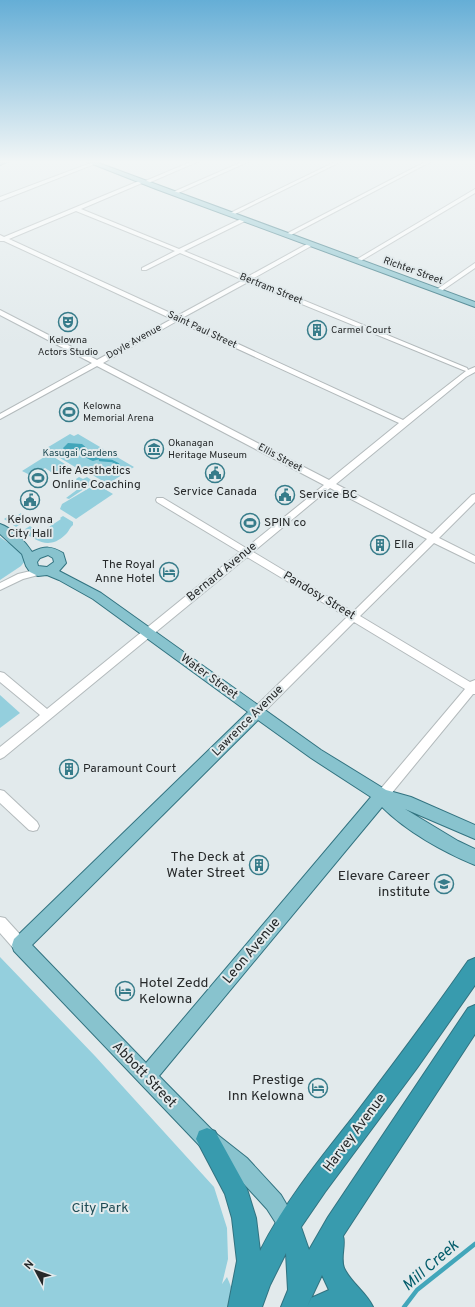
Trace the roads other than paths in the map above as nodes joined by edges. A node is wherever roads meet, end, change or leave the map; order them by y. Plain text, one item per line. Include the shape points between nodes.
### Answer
1 (44, 222) edge
2 (109, 222) edge
3 (239, 222) edge
4 (253, 222) edge
5 (312, 222) edge
6 (423, 222) edge
7 (287, 235) junction
8 (1, 239) edge
9 (311, 244) junction
10 (179, 251) junction
11 (357, 261) junction
12 (475, 265) edge
13 (144, 269) dead end
14 (248, 279) junction
15 (438, 291) junction
16 (475, 304) edge
17 (0, 312) edge
18 (176, 318) junction
19 (475, 361) edge
20 (98, 363) junction
21 (475, 369) edge
22 (464, 372) junction
23 (0, 417) edge
24 (404, 423) junction
25 (330, 484) junction
26 (475, 497) edge
27 (162, 501) dead end
28 (0, 528) edge
29 (11, 536) junction
30 (433, 538) junction
31 (45, 551) junction
32 (246, 552) junction
33 (475, 560) edge
34 (60, 563) junction
35 (37, 567) junction
36 (0, 584) edge
37 (0, 587) edge
38 (97, 596) junction
39 (353, 617) junction
40 (148, 633) junction
41 (0, 676) edge
42 (474, 687) edge
43 (257, 712) junction
44 (47, 715) junction
45 (0, 754) edge
46 (0, 795) edge
47 (382, 796) junction
48 (32, 826) dead end
49 (475, 832) edge
50 (475, 857) edge
51 (0, 923) edge
52 (20, 945) junction
53 (475, 968) edge
54 (475, 1015) edge
55 (146, 1078) junction
56 (207, 1139) junction
57 (288, 1224) junction
58 (336, 1225) junction
59 (297, 1299) edge
60 (242, 1307) edge
61 (249, 1307) edge
62 (320, 1307) edge
63 (356, 1307) edge
64 (360, 1307) edge

1 - 8 street
2 - 10 street, Bertram Street
3 - 10 street
4 - 7 main road, Richter Street
5 - 7 street
6 - 11 street
7 - 9 main road, Richter Street
8 - 18 street, Saint Paul Street
9 - 11 main road, Richter Street
9 - 14 street, Doyle Avenue
10 - 13 street
10 - 14 street, Bertram Street
11 - 15 main road, Richter Street
12 - 15 street
14 - 18 street, Doyle Avenue
14 - 22 street, Bertram Street
15 - 16 main road, Richter Street
17 - 20 street, Ellis Street
18 - 20 street, Doyle Avenue
18 - 24 street, Saint Paul Street
19 - 22 street, Bernard Avenue
20 - 23 street, Doyle Avenue
20 - 25 street, Ellis Street
21 - 22 street, Bernard Avenue
22 - 24 street, Bernard Avenue
24 - 25 street, Bernard Avenue
25 - 30 street, Ellis Street
25 - 32 street, Bernard Avenue
26 - 30 street, Lawrence Avenue
27 - 32 street, Pandosy Street
28 - 29 main road
29 - 31 main road
29 - 35 main road
30 - 33 street, Ellis Street
30 - 39 street, Lawrence Avenue
31 - 34 main road via 59,556
31 - 35 main road via 36,555
32 - 39 street, Pandosy Street
32 - 40 street, Bernard Avenue
34 - 35 main road via 55,568
34 - 38 main road, Water Street
35 - 36 street
35 - 37 street
35 - 38 main road, Water Street via 63,577
38 - 40 main road, Water Street
39 - 42 street, Pandosy Street
39 - 43 street, Lawrence Avenue
40 - 43 main road, Water Street
40 - 44 street, Bernard Avenue
41 - 44 street
42 - 47 street, Leon Avenue
43 - 47 main road, Water Street
43 - 52 main road, Lawrence Avenue
44 - 45 street, Bernard Avenue
46 - 48 street
47 - 49 main road, Water Street via 406,802
47 - 50 main road, Water Street via 402,816
47 - 55 main road, Leon Avenue
51 - 52 street, Abbott Street
52 - 55 main road, Abbott Street
53 - 57 highway, Harvey Avenue
54 - 58 highway
55 - 56 main road, Abbott Street
56 - 57 main road, Abbott Street via 240,1165 274,1202
56 - 60 highway via 234,1189 244,1218 249,1261
57 - 59 highway via 300,1260
57 - 61 highway, Harvey Avenue via 264,1268
58 - 59 highway
58 - 64 highway via 330,1260 333,1274
62 - 63 highway via 333,1300

